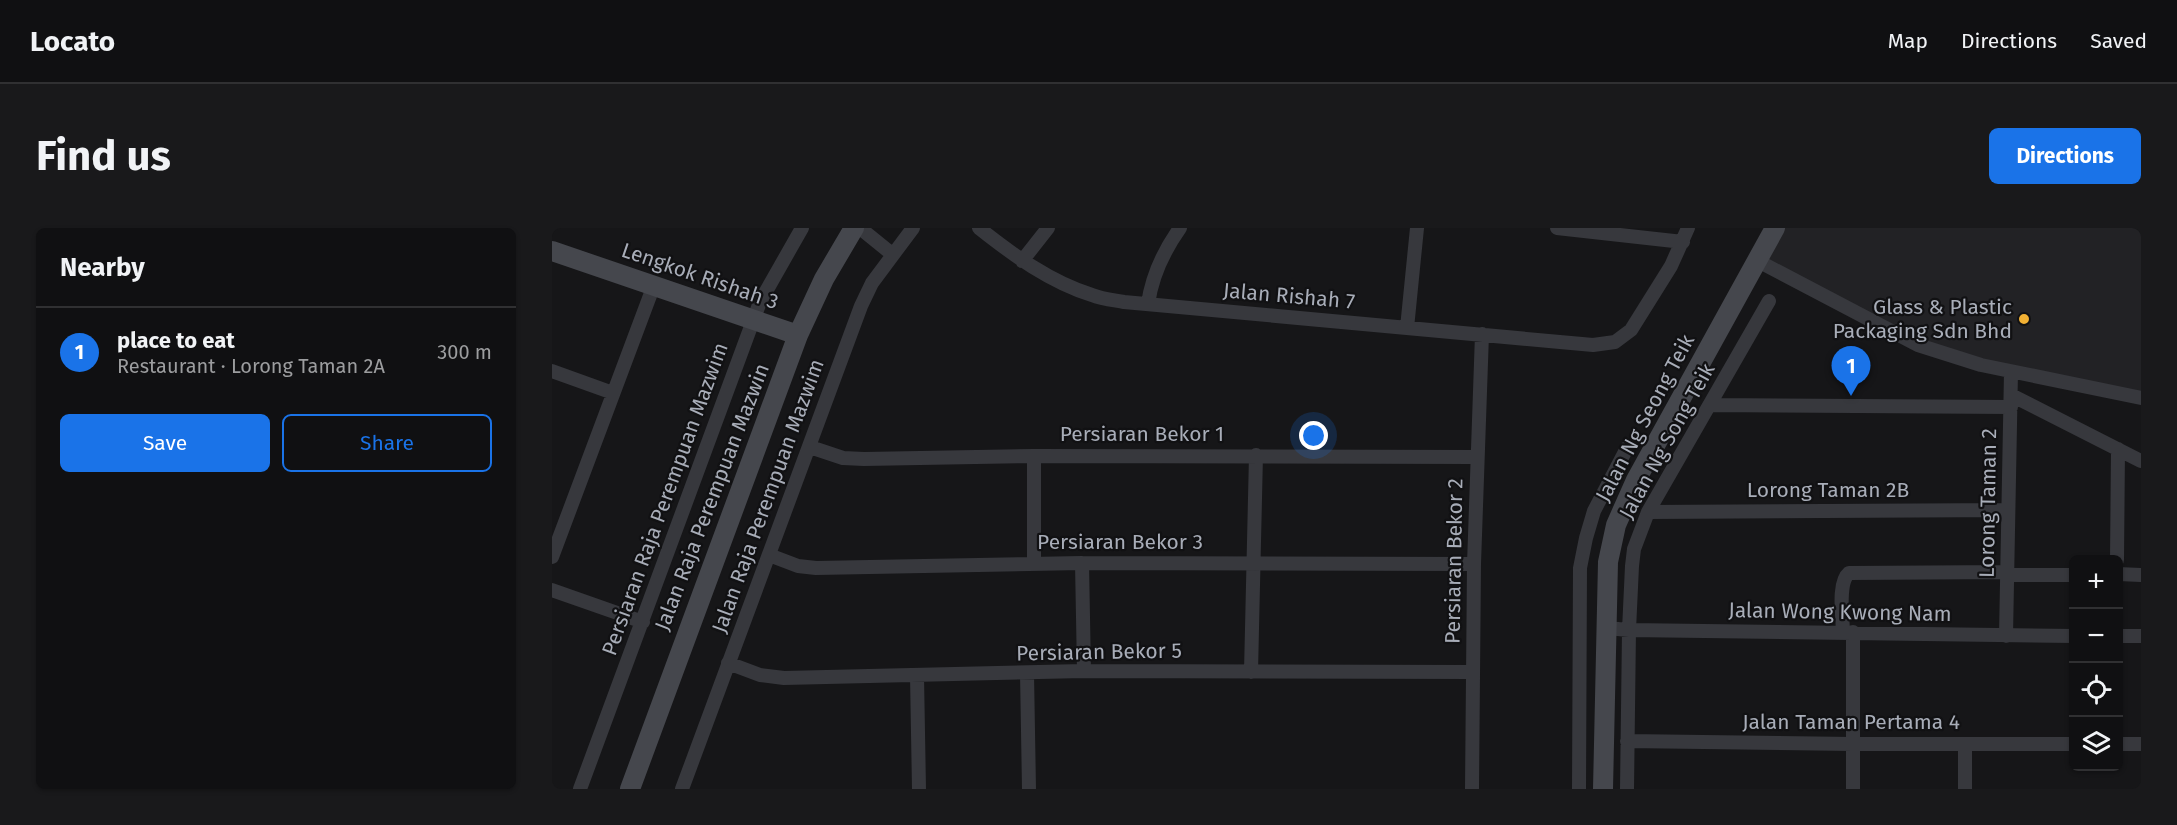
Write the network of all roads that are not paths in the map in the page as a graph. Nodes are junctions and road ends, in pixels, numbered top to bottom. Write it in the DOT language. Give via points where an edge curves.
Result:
graph roads {
  1 [pos="802,228"];
  2 [pos="854,228"];
  3 [pos="860,228"];
  4 [pos="913,228"];
  5 [pos="979,228"];
  6 [pos="1048,228"];
  7 [pos="1180,228"];
  8 [pos="1417,228"];
  9 [pos="1557,228"];
  10 [pos="1688,228"];
  11 [pos="1775,228"];
  12 [pos="1683,242"];
  13 [pos="552,250"];
  14 [pos="892,254"];
  15 [pos="1022,261"];
  16 [pos="1758,261"];
  17 [pos="654,285"];
  18 [pos="1769,301"];
  19 [pos="1148,304"];
  20 [pos="753,319"];
  21 [pos="1407,328"];
  22 [pos="1482,334"];
  23 [pos="798,335"];
  24 [pos="552,371"];
  25 [pos="2011,372"];
  26 [pos="613,393"];
  27 [pos="2141,398"];
  28 [pos="2011,401"];
  29 [pos="1710,405"];
  30 [pos="810,447"];
  31 [pos="1627,448"];
  32 [pos="2118,449"];
  33 [pos="1256,455"];
  34 [pos="1035,456"];
  35 [pos="1476,457"];
  36 [pos="2141,461"];
  37 [pos="2008,510"];
  38 [pos="1648,512"];
  39 [pos="769,555"];
  40 [pos="2117,555"];
  41 [pos="552,557"];
  42 [pos="1253,562"];
  43 [pos="1082,563"];
  44 [pos="1035,564"];
  45 [pos="1474,564"];
  46 [pos="2007,573"];
  47 [pos="2123,574"];
  48 [pos="2069,575"];
  49 [pos="2141,575"];
  50 [pos="552,590"];
  51 [pos="643,622"];
  52 [pos="1606,628"];
  53 [pos="1629,630"];
  54 [pos="1848,632"];
  55 [pos="2007,636"];
  56 [pos="2069,636"];
  57 [pos="2123,636"];
  58 [pos="2141,636"];
  59 [pos="728,663"];
  60 [pos="1084,671"];
  61 [pos="1251,672"];
  62 [pos="1473,672"];
  63 [pos="1027,673"];
  64 [pos="917,676"];
  65 [pos="1627,741"];
  66 [pos="1853,744"];
  67 [pos="1965,744"];
  68 [pos="2069,744"];
  69 [pos="2123,744"];
  70 [pos="2141,744"];
  71 [pos="580,789"];
  72 [pos="630,789"];
  73 [pos="682,789"];
  74 [pos="919,789"];
  75 [pos="1029,789"];
  76 [pos="1472,789"];
  77 [pos="1579,789"];
  78 [pos="1603,789"];
  79 [pos="1627,789"];
  80 [pos="1853,789"];
  81 [pos="1965,789"];
  1 -- 20 [label="street, Persiaran Raja Perempuan Mazwim"];
  2 -- 23 [label="main road, Jalan Raja Perempuan Mazwin"];
  3 -- 14 [label="street"];
  4 -- 14 [label="street, Jalan Raja Perempuan Mazwim"];
  5 -- 15 [label="street, Jalan Rishah 7"];
  6 -- 15 [label="street"];
  7 -- 19 [label="street" via="1156,268"];
  8 -- 21 [label="street"];
  9 -- 12 [label="street"];
  10 -- 12 [label="street"];
  11 -- 16 [label="main road, Jalan Ng Seong Teik"];
  12 -- 22 [label="street, Jalan Rishah 7" via="1631,330 1615,342 1593,345"];
  13 -- 17 [label="main road, Lengkok Rishah 3"];
  14 -- 30 [label="street, Jalan Raja Perempuan Mazwim" via="861,306"];
  15 -- 19 [label="street, Jalan Rishah 7" via="1092,296"];
  16 -- 25 [label="street" via="1918,345"];
  16 -- 52 [label="main road, Jalan Ng Seong Teik" via="1625,503 1608,561"];
  17 -- 20 [label="main road, Lengkok Rishah 3"];
  17 -- 26 [label="street"];
  18 -- 29 [label="street, Jalan Ng Song Teik"];
  19 -- 21 [label="street, Jalan Rishah 7"];
  20 -- 23 [label="main road, Lengkok Rishah 3"];
  20 -- 51 [label="street, Persiaran Raja Perempuan Mazwim"];
  21 -- 22 [label="street, Jalan Rishah 7"];
  22 -- 35 [label="street, Persiaran Bekor 2"];
  23 -- 72 [label="main road, Jalan Raja Perempuan Mazwin"];
  24 -- 26 [label="street"];
  25 -- 27 [label="street"];
  25 -- 28 [label="street, Lorong Taman 2"];
  26 -- 41 [label="street"];
  28 -- 29 [label="street"];
  28 -- 32 [label="street"];
  28 -- 37 [label="street, Lorong Taman 2"];
  29 -- 38 [label="street, Jalan Ng Song Teik"];
  30 -- 34 [label="street, Persiaran Bekor 1" via="843,458 864,459"];
  30 -- 39 [label="street, Jalan Raja Perempuan Mazwim"];
  31 -- 77 [label="street, Jalan Ng Seong Teik" via="1594,511 1580,568"];
  32 -- 36 [label="street"];
  32 -- 40 [label="street"];
  33 -- 34 [label="street, Persiaran Bekor 1"];
  33 -- 35 [label="street, Persiaran Bekor 1"];
  33 -- 42 [label="street"];
  34 -- 44 [label="street"];
  35 -- 45 [label="street, Persiaran Bekor 2"];
  37 -- 38 [label="street, Lorong Taman 2B"];
  37 -- 46 [label="street, Lorong Taman 2"];
  38 -- 53 [label="street, Jalan Ng Song Teik" via="1634,549"];
  39 -- 44 [label="street, Persiaran Bekor 3" via="816,568"];
  39 -- 59 [label="street, Jalan Raja Perempuan Mazwim"];
  42 -- 43 [label="street, Persiaran Bekor 3"];
  42 -- 45 [label="street, Persiaran Bekor 3"];
  42 -- 61 [label="street"];
  43 -- 44 [label="street, Persiaran Bekor 3"];
  43 -- 60 [label="street"];
  45 -- 62 [label="street, Persiaran Bekor 2"];
  46 -- 48 [label="street"];
  46 -- 54 [label="street" via="1849,573 1842,586"];
  46 -- 55 [label="street, Lorong Taman 2"];
  47 -- 49 [label="street"];
  50 -- 51 [label="street"];
  51 -- 71 [label="street, Persiaran Raja Perempuan Mazwim"];
  52 -- 53 [label="street, Jalan Wong Kwong Nam"];
  52 -- 78 [label="main road, Jalan Ng Seong Teik"];
  53 -- 54 [label="street, Jalan Wong Kwong Nam"];
  53 -- 65 [label="street, Jalan Ng Song Teik"];
  54 -- 55 [label="street, Jalan Wong Kwong Nam"];
  54 -- 66 [label="street"];
  55 -- 56 [label="street, Jalan Wong Kwong Nam"];
  57 -- 58 [label="street"];
  59 -- 64 [label="street, Persiaran Bekor 5" via="760,675 784,678"];
  59 -- 73 [label="street, Jalan Raja Perempuan Mazwim"];
  60 -- 61 [label="street, Persiaran Bekor 5"];
  60 -- 63 [label="street, Persiaran Bekor 5"];
  61 -- 62 [label="street, Persiaran Bekor 5"];
  62 -- 76 [label="street, Persiaran Bekor 2"];
  63 -- 64 [label="street, Persiaran Bekor 5"];
  63 -- 75 [label="street"];
  64 -- 74 [label="street"];
  65 -- 66 [label="street, Jalan Taman Pertama 4"];
  65 -- 79 [label="street, Jalan Ng Song Teik"];
  66 -- 67 [label="street, Jalan Taman Pertama 4"];
  66 -- 80 [label="street"];
  67 -- 68 [label="street, Jalan Taman Pertama 4"];
  67 -- 81 [label="street"];
  69 -- 70 [label="street"];
}
